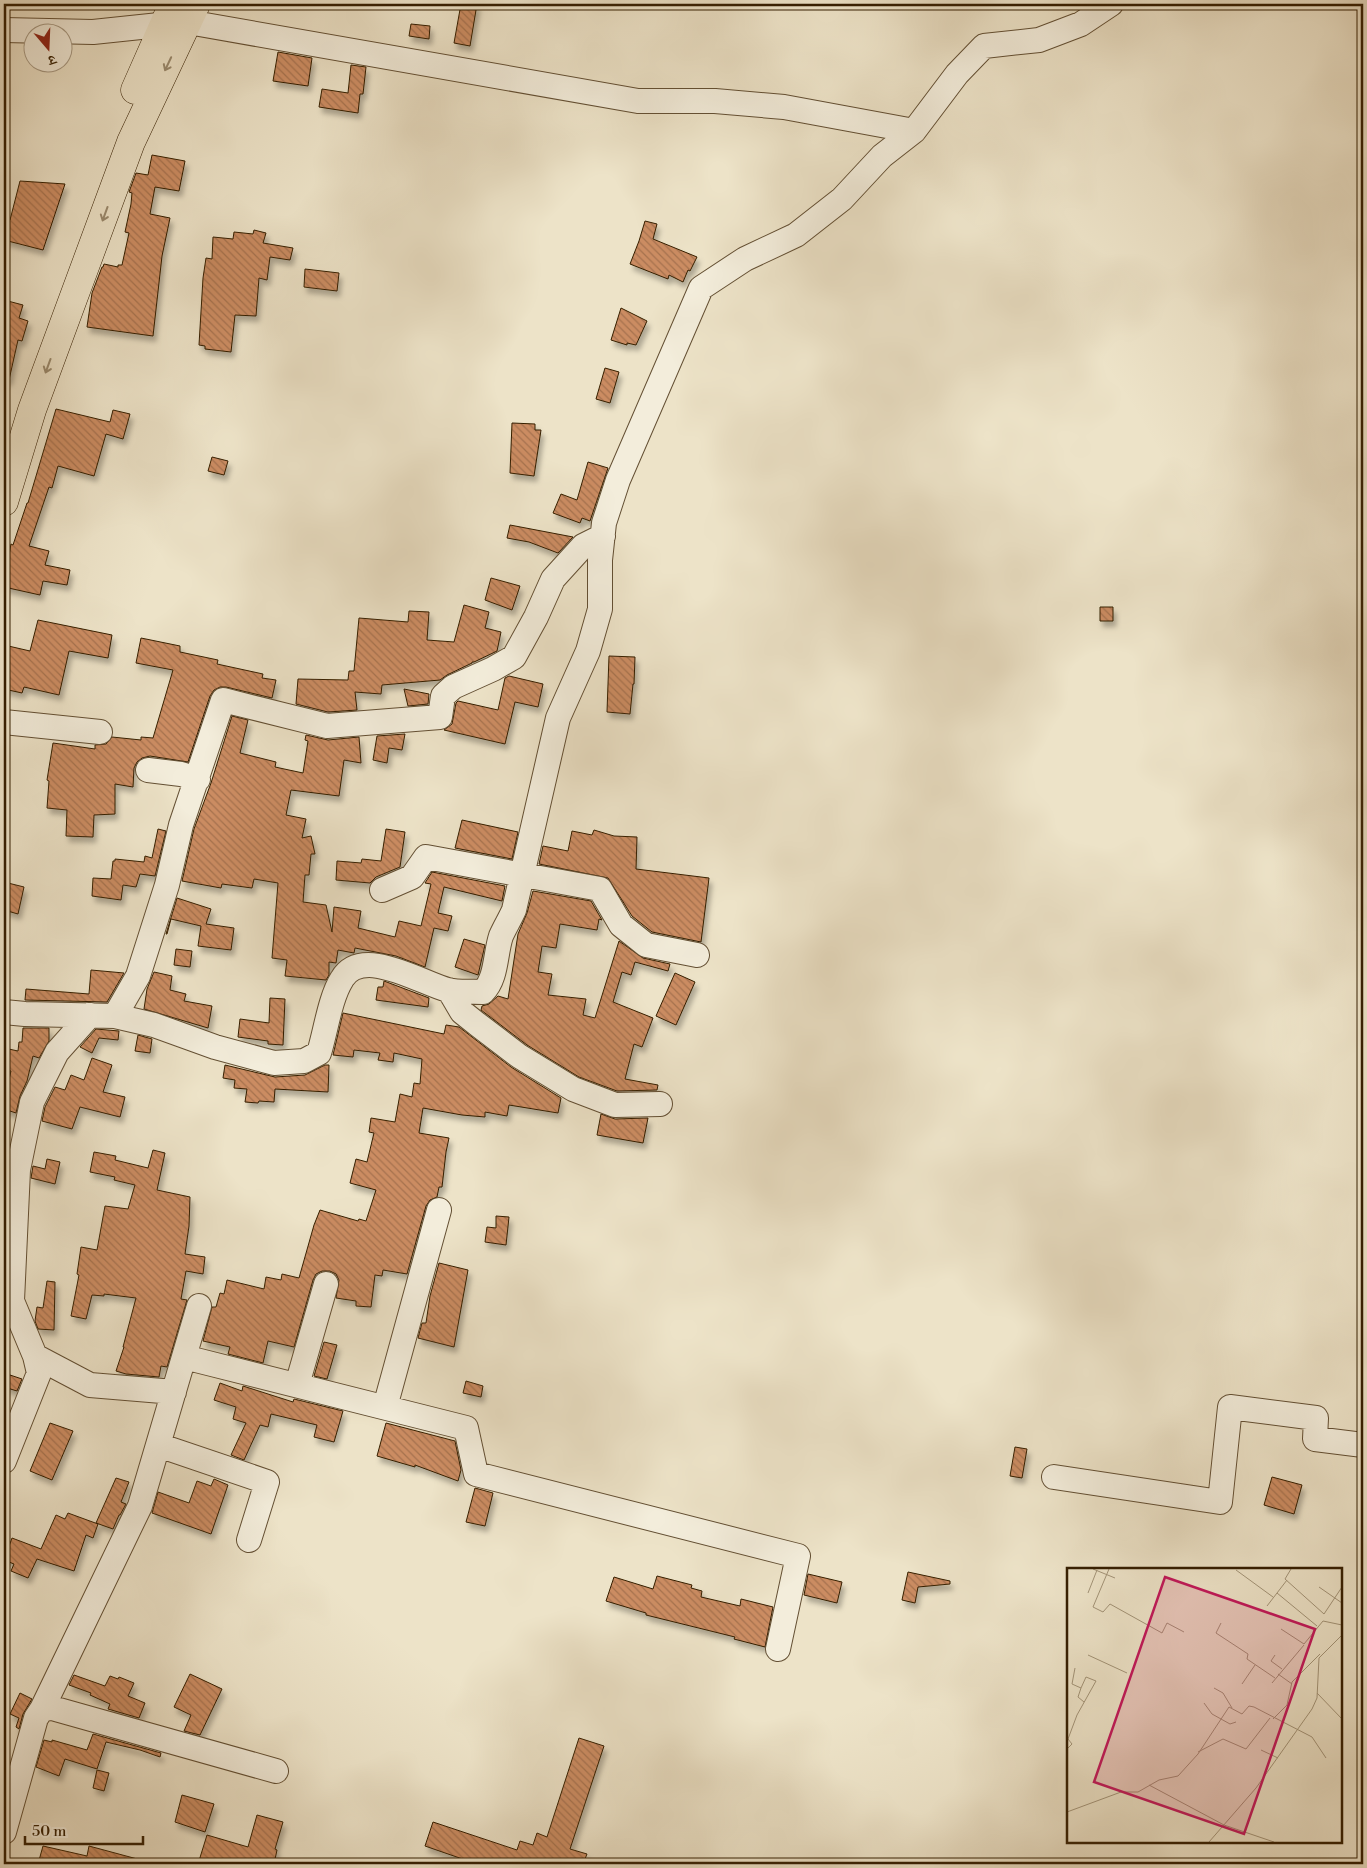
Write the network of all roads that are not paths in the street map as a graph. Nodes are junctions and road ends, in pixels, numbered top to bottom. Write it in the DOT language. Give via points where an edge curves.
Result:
graph roads {
  1 [pos="1110,4"];
  2 [pos="180,14"];
  3 [pos="4,30"];
  4 [pos="914,131"];
  5 [pos="4,438"];
  6 [pos="4,502"];
  7 [pos="603,536"];
  8 [pos="4,722"];
  9 [pos="100,732"];
  10 [pos="148,770"];
  11 [pos="198,779"];
  12 [pos="523,874"];
  13 [pos="382,890"];
  14 [pos="697,955"];
  15 [pos="449,990"];
  16 [pos="4,1012"];
  17 [pos="90,1015"];
  18 [pos="115,1016"];
  19 [pos="660,1104"];
  20 [pos="439,1210"];
  21 [pos="326,1284"];
  22 [pos="199,1306"];
  23 [pos="35,1356"];
  24 [pos="184,1357"];
  25 [pos="297,1385"];
  26 [pos="174,1392"];
  27 [pos="385,1407"];
  28 [pos="158,1445"];
  29 [pos="1363,1446"];
  30 [pos="4,1461"];
  31 [pos="1054,1477"];
  32 [pos="249,1540"];
  33 [pos="778,1649"];
  34 [pos="42,1709"];
  35 [pos="276,1771"];
  36 [pos="4,1832"];
  1 -- 4 [label="street" via="1082,24 1039,40 984,46 957,74"];
  2 -- 3 [label="street" via="93,32"];
  2 -- 4 [label="street" via="638,101 715,101 784,107"];
  2 -- 5 [label="main road" via="114,139"];
  2 -- 6 [label="main road, one-way" via="32,410"];
  4 -- 7 [label="street" via="882,156 842,199 796,235 745,259 702,288 618,480"];
  7 -- 11 [label="street" via="583,546 553,579 514,657 453,687 443,696 440,717 326,726 223,700"];
  7 -- 12 [label="street" via="600,608 588,652 558,718"];
  8 -- 9 [label="street"];
  10 -- 11 [label="street"];
  11 -- 18 [label="street" via="181,825 167,884 138,976"];
  12 -- 13 [label="street" via="426,857 412,877"];
  12 -- 14 [label="street" via="600,888 621,925 646,945"];
  12 -- 15 [label="street" via="514,910 501,936 489,986 483,992"];
  15 -- 18 [label="street" via="370,964 354,966 336,990 319,1053 304,1061 274,1063"];
  15 -- 19 [label="street" via="462,1012 477,1024 519,1056 573,1089 616,1105"];
  16 -- 17 [label="street"];
  17 -- 18 [label="street"];
  17 -- 23 [label="street" via="57,1052 32,1102 18,1170 12,1301"];
  20 -- 27 [label="street"];
  21 -- 25 [label="street"];
  22 -- 24 [label="street"];
  23 -- 26 [label="street" via="90,1385"];
  23 -- 30 [label="street" via="39,1373"];
  24 -- 25 [label="street"];
  24 -- 26 [label="street"];
  25 -- 27 [label="street"];
  26 -- 28 [label="street"];
  27 -- 33 [label="street" via="466,1428 476,1474 798,1556"];
  28 -- 32 [label="street" via="267,1482"];
  28 -- 34 [label="street" via="140,1506"];
  29 -- 31 [label="street" via="1315,1439 1316,1418 1230,1407 1220,1502"];
  34 -- 35 [label="street" via="52,1708"];
  34 -- 36 [label="street" via="36,1718"];
}
